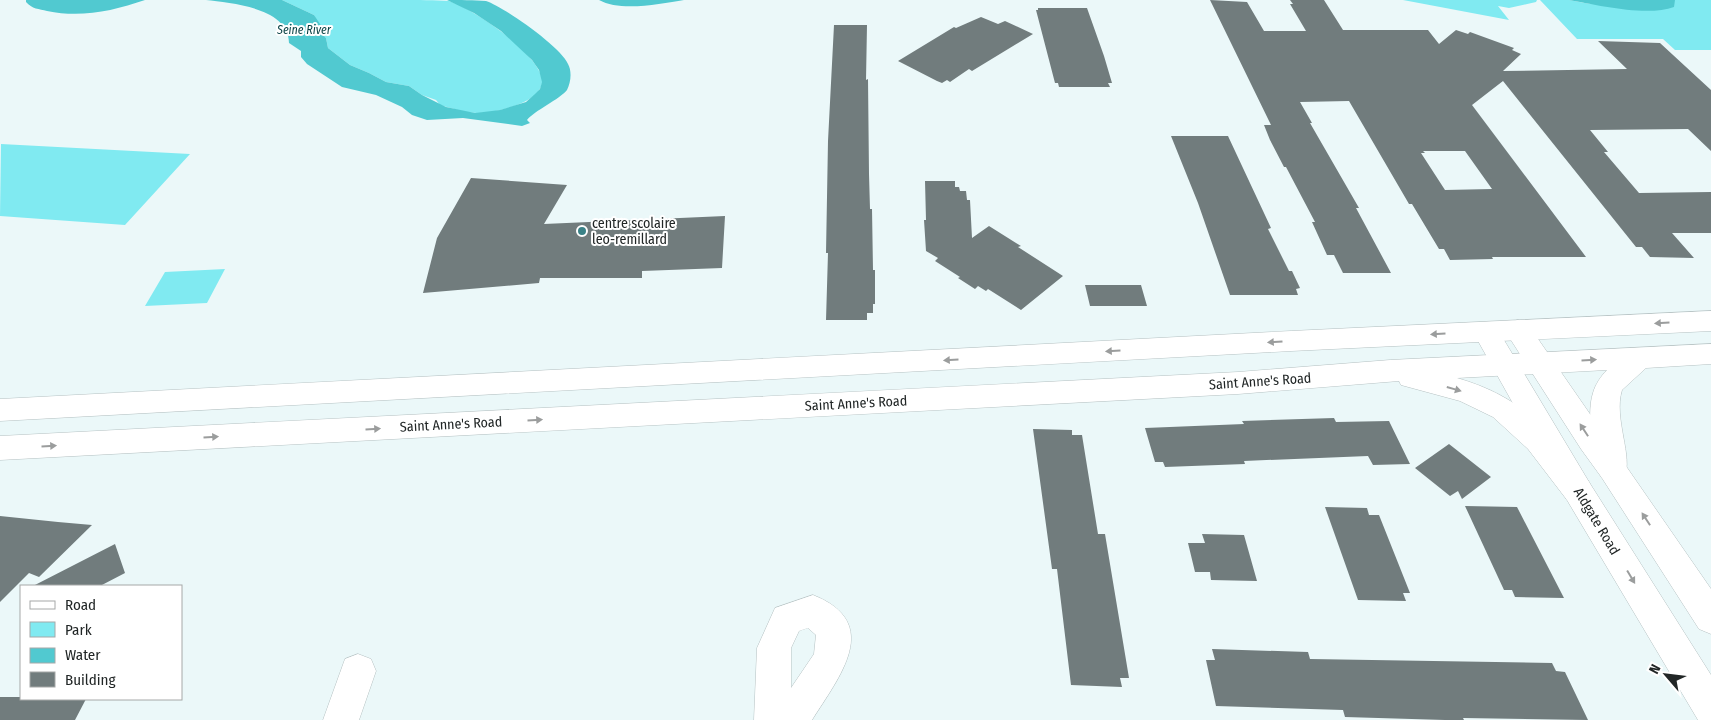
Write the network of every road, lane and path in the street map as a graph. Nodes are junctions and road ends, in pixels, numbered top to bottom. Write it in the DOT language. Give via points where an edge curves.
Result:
graph roads {
  1 [pos="1711,321"];
  2 [pos="1518,330"];
  3 [pos="1486,332"];
  4 [pos="1711,354"];
  5 [pos="1640,357"];
  6 [pos="1541,362"];
  7 [pos="1505,365"];
  8 [pos="1390,371"];
  9 [pos="0,410"];
  10 [pos="0,448"];
  11 [pos="1613,469"];
  12 [pos="1578,491"];
  13 [pos="1711,618"];
  14 [pos="358,671"];
  15 [pos="1711,708"];
  16 [pos="341,720"];
  17 [pos="772,720"];
  18 [pos="791,720"];
  1 -- 2 [label="main road, one-way"];
  2 -- 3 [label="main road"];
  2 -- 6 [label="main road"];
  3 -- 7 [label="main road, Aldgate Road"];
  3 -- 9 [label="main road, one-way"];
  4 -- 5 [label="main road, Saint Anne's Road"];
  6 -- 5 [label="main road, Saint Anne's Road, one-way"];
  5 -- 11 [label="main road" via="1610,385 1605,396 1604,412"];
  6 -- 7 [label="main road, Saint Anne's Road"];
  11 -- 6 [label="main road, one-way" via="1591,441"];
  7 -- 8 [label="main road, Saint Anne's Road"];
  7 -- 12 [label="main road, Aldgate Road"];
  10 -- 8 [label="main road, Saint Anne's Road, one-way" via="1238,383"];
  8 -- 12 [label="main road, one-way" via="1488,400 1536,436"];
  13 -- 11 [label="main road, one-way"];
  12 -- 15 [label="main road, Aldgate Road, one-way"];
  14 -- 16 [label="main road"];
  17 -- 18 [label="main road" via="774,648 787,619 813,611 834,628 831,659"];
}
